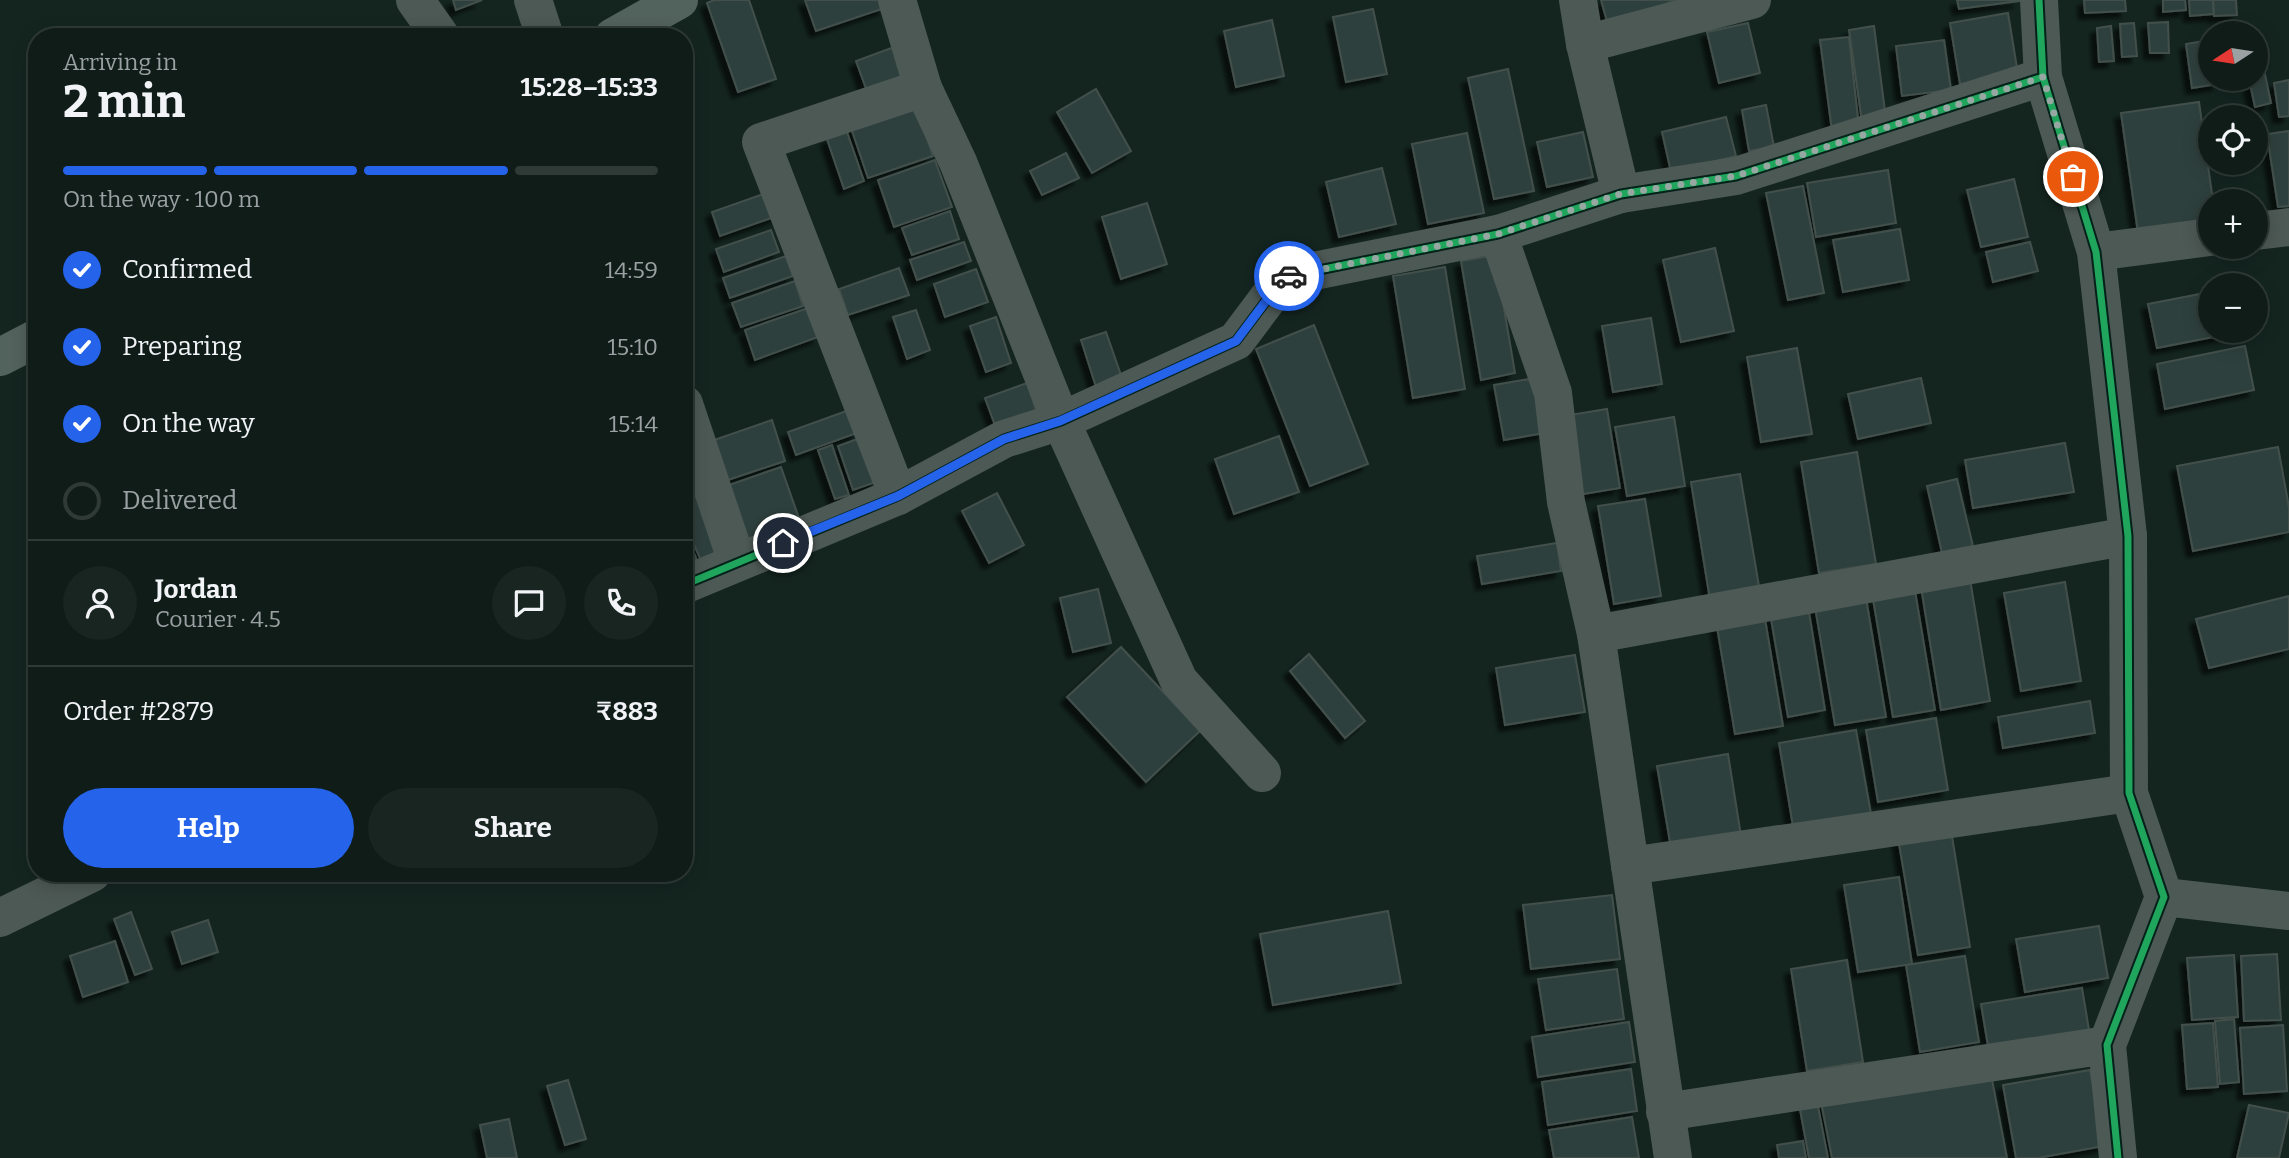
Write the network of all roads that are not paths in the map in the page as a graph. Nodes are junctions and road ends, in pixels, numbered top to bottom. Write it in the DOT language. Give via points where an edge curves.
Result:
graph roads {
  1 [pos="415,0"];
  2 [pos="533,0"];
  3 [pos="679,0"];
  4 [pos="897,0"];
  5 [pos="1578,0"];
  6 [pos="1752,0"];
  7 [pos="2039,0"];
  8 [pos="435,28"];
  9 [pos="542,28"];
  10 [pos="628,28"];
  11 [pos="1585,44"];
  12 [pos="2043,77"];
  13 [pos="923,88"];
  14 [pos="1620,194"];
  15 [pos="2289,227"];
  16 [pos="2268,230"];
  17 [pos="1498,234"];
  18 [pos="2198,239"];
  19 [pos="2096,252"];
  20 [pos="28,343"];
  21 [pos="0,357"];
  22 [pos="1060,421"];
  23 [pos="693,431"];
  24 [pos="898,496"];
  25 [pos="2128,536"];
  26 [pos="737,562"];
  27 [pos="693,581"];
  28 [pos="1595,634"];
  29 [pos="1262,773"];
  30 [pos="2129,793"];
  31 [pos="1630,866"];
  32 [pos="74,882"];
  33 [pos="2164,897"];
  34 [pos="2289,911"];
  35 [pos="0,918"];
  36 [pos="2107,1045"];
  37 [pos="1665,1112"];
  38 [pos="1673,1158"];
  39 [pos="2118,1158"];
  1 -- 8 [label="street"];
  2 -- 9 [label="street"];
  3 -- 10 [label="main road"];
  4 -- 13 [label="street"];
  5 -- 11 [label="street"];
  6 -- 11 [label="street"];
  7 -- 12 [label="street"];
  11 -- 14 [label="street"];
  12 -- 14 [label="street" via="1736,176"];
  12 -- 19 [label="street"];
  13 -- 22 [label="street" via="958,162"];
  13 -- 24 [label="street" via="761,142"];
  14 -- 17 [label="street"];
  15 -- 16 [label="street"];
  17 -- 22 [label="street" via="1284,277 1236,341"];
  17 -- 28 [label="street" via="1553,393 1566,502"];
  18 -- 19 [label="street"];
  19 -- 25 [label="street"];
  20 -- 21 [label="main road"];
  22 -- 24 [label="street" via="1004,439"];
  22 -- 29 [label="street" via="1179,681"];
  23 -- 26 [label="street"];
  24 -- 26 [label="street"];
  25 -- 28 [label="street"];
  25 -- 30 [label="street"];
  26 -- 27 [label="street"];
  28 -- 31 [label="street"];
  30 -- 31 [label="street"];
  30 -- 33 [label="street"];
  31 -- 37 [label="street"];
  32 -- 35 [label="street"];
  33 -- 34 [label="street"];
  33 -- 36 [label="street"];
  36 -- 37 [label="street"];
  36 -- 39 [label="street"];
  37 -- 38 [label="street"];
}
